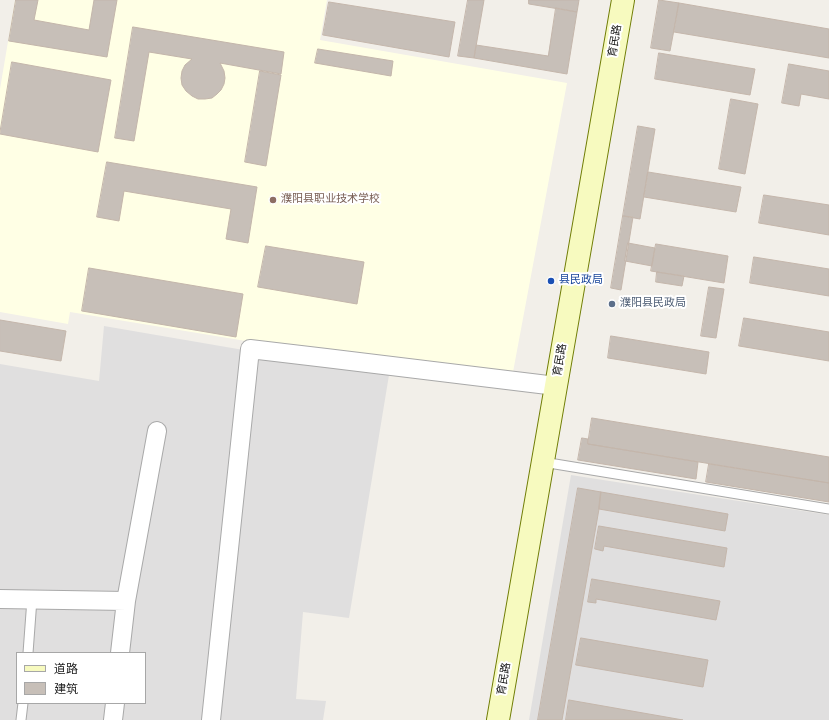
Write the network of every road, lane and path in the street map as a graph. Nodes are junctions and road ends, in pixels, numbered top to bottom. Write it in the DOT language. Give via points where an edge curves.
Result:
graph roads {
  1 [pos="623,0"];
  2 [pos="556,386"];
  3 [pos="157,431"];
  4 [pos="543,462"];
  5 [pos="829,509"];
  6 [pos="0,599"];
  7 [pos="32,599"];
  8 [pos="126,601"];
  9 [pos="28,652"];
  10 [pos="120,652"];
  11 [pos="23,704"];
  12 [pos="115,704"];
  13 [pos="21,720"];
  14 [pos="113,720"];
  15 [pos="211,720"];
  16 [pos="498,720"];
  1 -- 2 [label="street, 育民路"];
  2 -- 4 [label="street, 育民路"];
  2 -- 15 [label="street" via="250,349"];
  3 -- 8 [label="street"];
  4 -- 5 [label="lane"];
  4 -- 16 [label="street, 育民路"];
  6 -- 7 [label="street"];
  7 -- 8 [label="street"];
  7 -- 9 [label="lane"];
  8 -- 10 [label="street"];
  11 -- 13 [label="lane"];
  12 -- 14 [label="street"];
}
